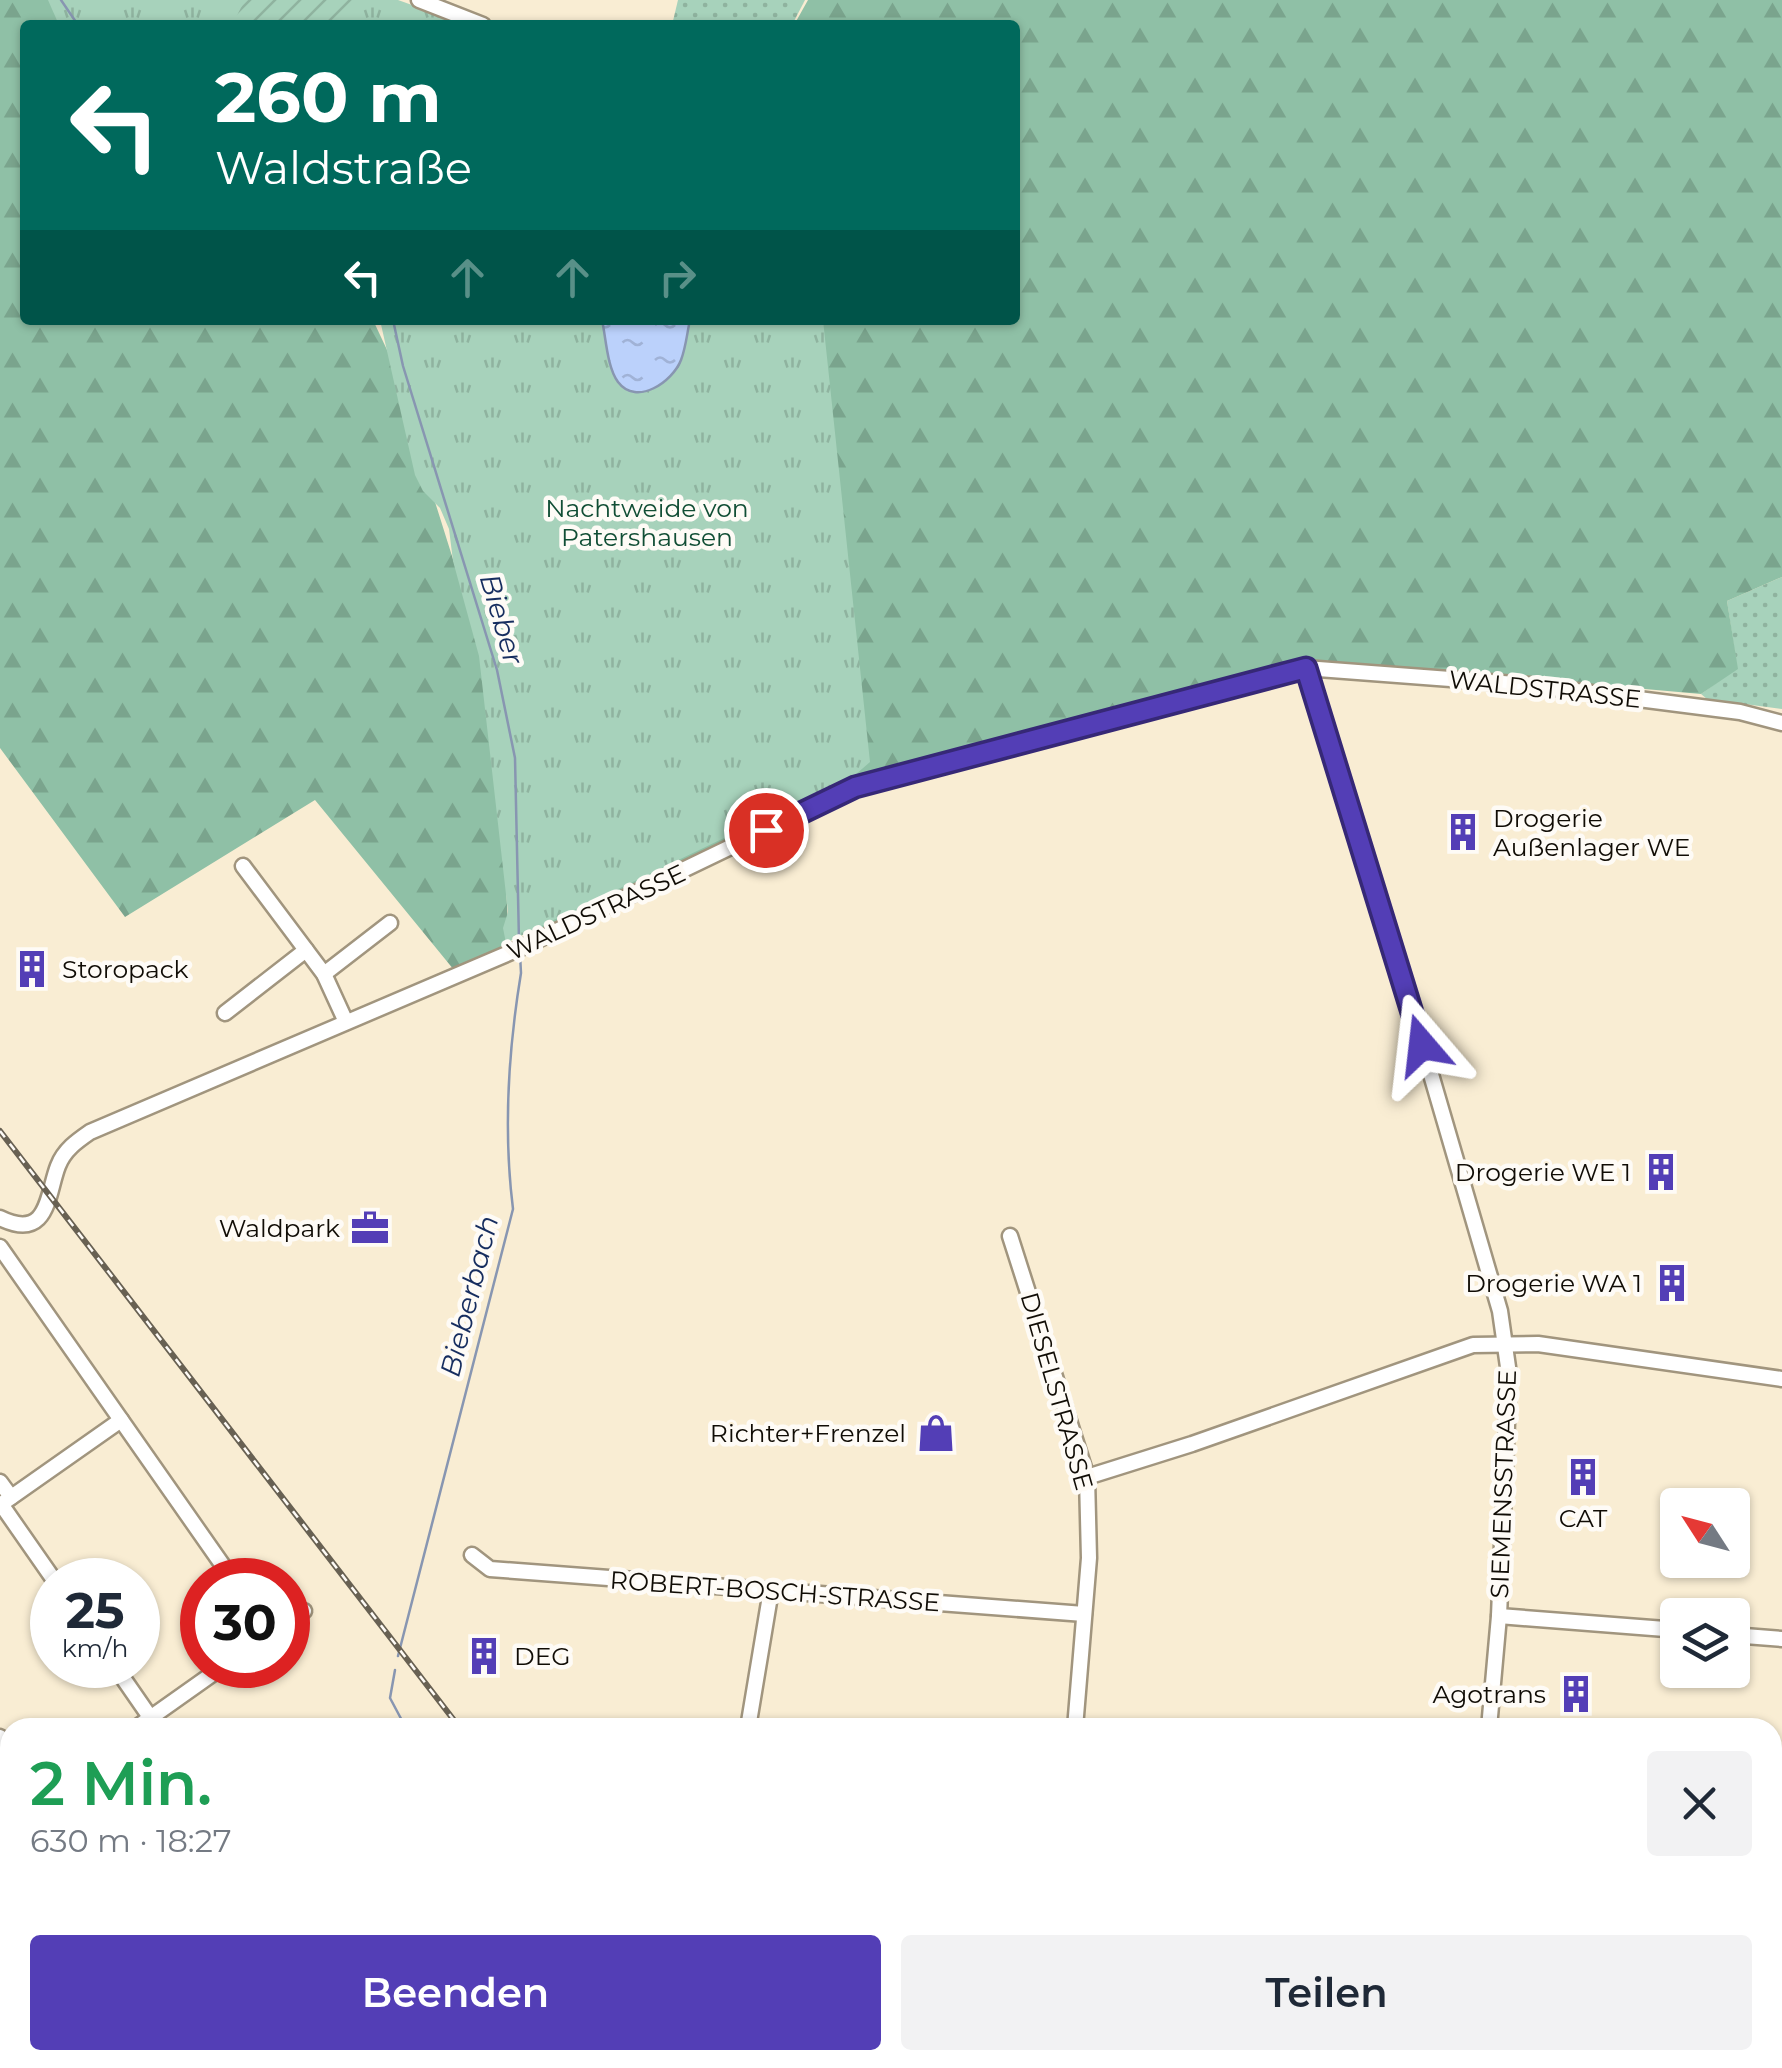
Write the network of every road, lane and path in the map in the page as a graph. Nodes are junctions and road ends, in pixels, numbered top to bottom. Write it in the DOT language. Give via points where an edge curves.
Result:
graph roads {
  1 [pos="419,0"];
  2 [pos="469,20"];
  3 [pos="1306,668"];
  4 [pos="1782,723"];
  5 [pos="243,866"];
  6 [pos="390,923"];
  7 [pos="306,950"];
  8 [pos="324,974"];
  9 [pos="225,1013"];
  10 [pos="346,1022"];
  11 [pos="1422,1045"];
  12 [pos="1430,1071"];
  13 [pos="0,1218"];
  14 [pos="1010,1236"];
  15 [pos="0,1247"];
  16 [pos="1505,1346"];
  17 [pos="1782,1379"];
  18 [pos="121,1420"];
  19 [pos="1087,1477"];
  20 [pos="0,1482"];
  21 [pos="4,1502"];
  22 [pos="472,1555"];
  23 [pos="40,1558"];
  24 [pos="218,1558"];
  25 [pos="771,1590"];
  26 [pos="1084,1614"];
  27 [pos="1499,1616"];
  28 [pos="1660,1629"];
  29 [pos="1750,1636"];
  30 [pos="1782,1639"];
  31 [pos="130,1688"];
  32 [pos="192,1688"];
  33 [pos="150,1718"];
  34 [pos="750,1718"];
  35 [pos="1076,1718"];
  36 [pos="1491,1718"];
  1 -- 2 [label="street"];
  3 -- 4 [label="street, WALDSTRASSE" via="1529,685"];
  3 -- 10 [label="street, WALDSTRASSE" via="855,787 518,950"];
  3 -- 11 [label="street"];
  5 -- 7 [label="street"];
  6 -- 8 [label="street"];
  7 -- 8 [label="street"];
  7 -- 9 [label="street"];
  8 -- 10 [label="street"];
  10 -- 13 [label="street, WALDSTRASSE" via="90,1132 64,1155 41,1216 22,1223"];
  12 -- 16 [label="street, SIEMENSSTRASSE"];
  14 -- 19 [label="street, DIESELSTRASSE"];
  15 -- 18 [label="street"];
  16 -- 17 [label="street" via="1538,1344"];
  16 -- 19 [label="street" via="1444,1352"];
  16 -- 27 [label="street, SIEMENSSTRASSE"];
  18 -- 21 [label="street"];
  18 -- 24 [label="street"];
  19 -- 26 [label="street, DIESELSTRASSE"];
  20 -- 21 [label="street"];
  21 -- 23 [label="street"];
  22 -- 25 [label="street, ROBERT-BOSCH-STRASSE" via="490,1569"];
  25 -- 26 [label="street, ROBERT-BOSCH-STRASSE"];
  25 -- 34 [label="street"];
  26 -- 35 [label="street, DIESELSTRASSE"];
  27 -- 28 [label="street"];
  27 -- 36 [label="street, SIEMENSSTRASSE"];
  29 -- 30 [label="street"];
  31 -- 33 [label="street"];
  32 -- 33 [label="street"];
}
